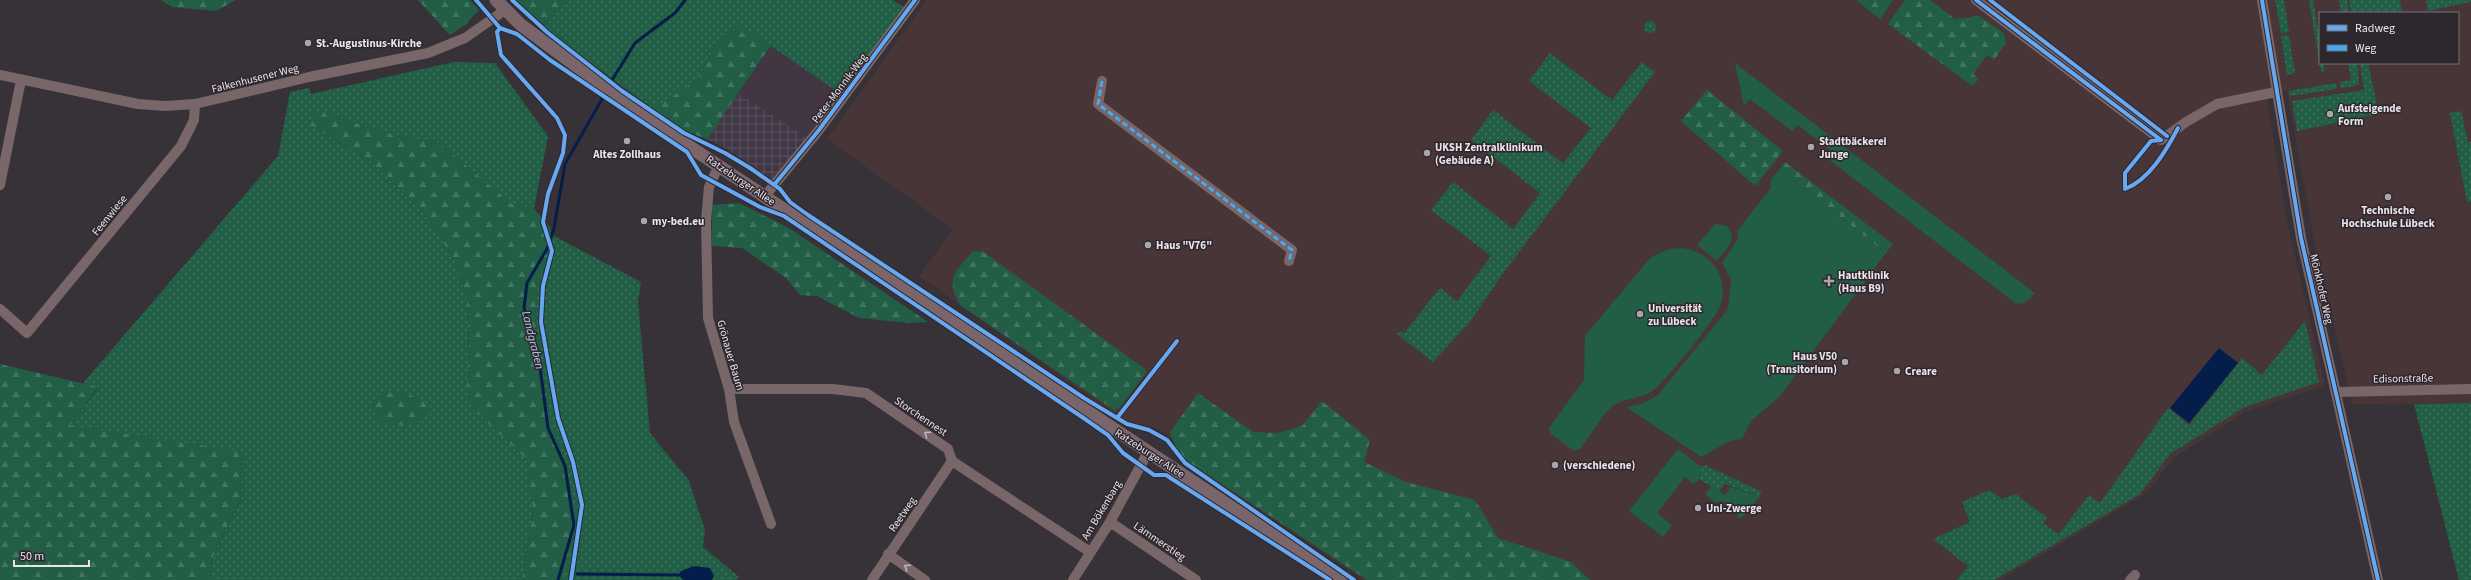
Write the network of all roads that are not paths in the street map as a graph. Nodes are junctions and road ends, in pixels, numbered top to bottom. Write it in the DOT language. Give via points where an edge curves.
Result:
graph roads {
  1 [pos="496,0"];
  2 [pos="915,0"];
  3 [pos="1976,0"];
  4 [pos="2262,0"];
  5 [pos="505,10"];
  6 [pos="0,75"];
  7 [pos="21,80"];
  8 [pos="1102,81"];
  9 [pos="2276,92"];
  10 [pos="195,104"];
  11 [pos="719,165"];
  12 [pos="0,185"];
  13 [pos="765,196"];
  14 [pos="1289,261"];
  15 [pos="0,309"];
  16 [pos="729,389"];
  17 [pos="2471,389"];
  18 [pos="2337,392"];
  19 [pos="1148,452"];
  20 [pos="952,461"];
  21 [pos="1110,522"];
  22 [pos="771,524"];
  23 [pos="1090,552"];
  24 [pos="888,554"];
  25 [pos="872,580"];
  26 [pos="925,580"];
  27 [pos="1073,580"];
  28 [pos="1196,580"];
  29 [pos="1341,580"];
  30 [pos="2378,580"];
  1 -- 5 [label="main road, Ratzeburger Allee"];
  2 -- 13 [label="street, Peter-Monnik-Weg" via="819,130"];
  3 -- 9 [label="street" via="2161,140 2217,104"];
  4 -- 9 [label="street, Mönkhofer Weg"];
  5 -- 10 [label="street, Falkenhusener Weg" via="466,38 428,53"];
  5 -- 11 [label="main road, Ratzeburger Allee" via="601,86"];
  6 -- 7 [label="street, Falkenhusener Weg"];
  7 -- 10 [label="street, Falkenhusener Weg" via="138,104"];
  7 -- 12 [label="street"];
  8 -- 14 [label="street" via="1098,104 1292,250"];
  9 -- 18 [label="street, Mönkhofer Weg" via="2302,238"];
  10 -- 15 [label="street, Feenwiese" via="194,120 181,146 27,333"];
  11 -- 13 [label="main road, Ratzeburger Allee"];
  11 -- 16 [label="street, Grönauer Baum" via="709,187 706,281 708,318"];
  13 -- 19 [label="main road, Ratzeburger Allee"];
  20 -- 16 [label="street, Storchennest, one-way" via="948,449 866,393 833,389"];
  16 -- 22 [label="street, Grönauer Baum" via="734,422"];
  17 -- 18 [label="street, Edisonstraße"];
  18 -- 30 [label="street, Mönkhofer Weg"];
  19 -- 21 [label="street, Am Bökenbarg"];
  19 -- 29 [label="main road, Ratzeburger Allee"];
  20 -- 23 [label="street, Storchennest"];
  20 -- 24 [label="street, Reetweg"];
  21 -- 23 [label="street, Am Bökenbarg"];
  21 -- 28 [label="street, Lämmerstieg"];
  23 -- 27 [label="street, Am Bökenbarg"];
  24 -- 25 [label="street, Reetweg"];
  26 -- 24 [label="street, one-way"];
}
